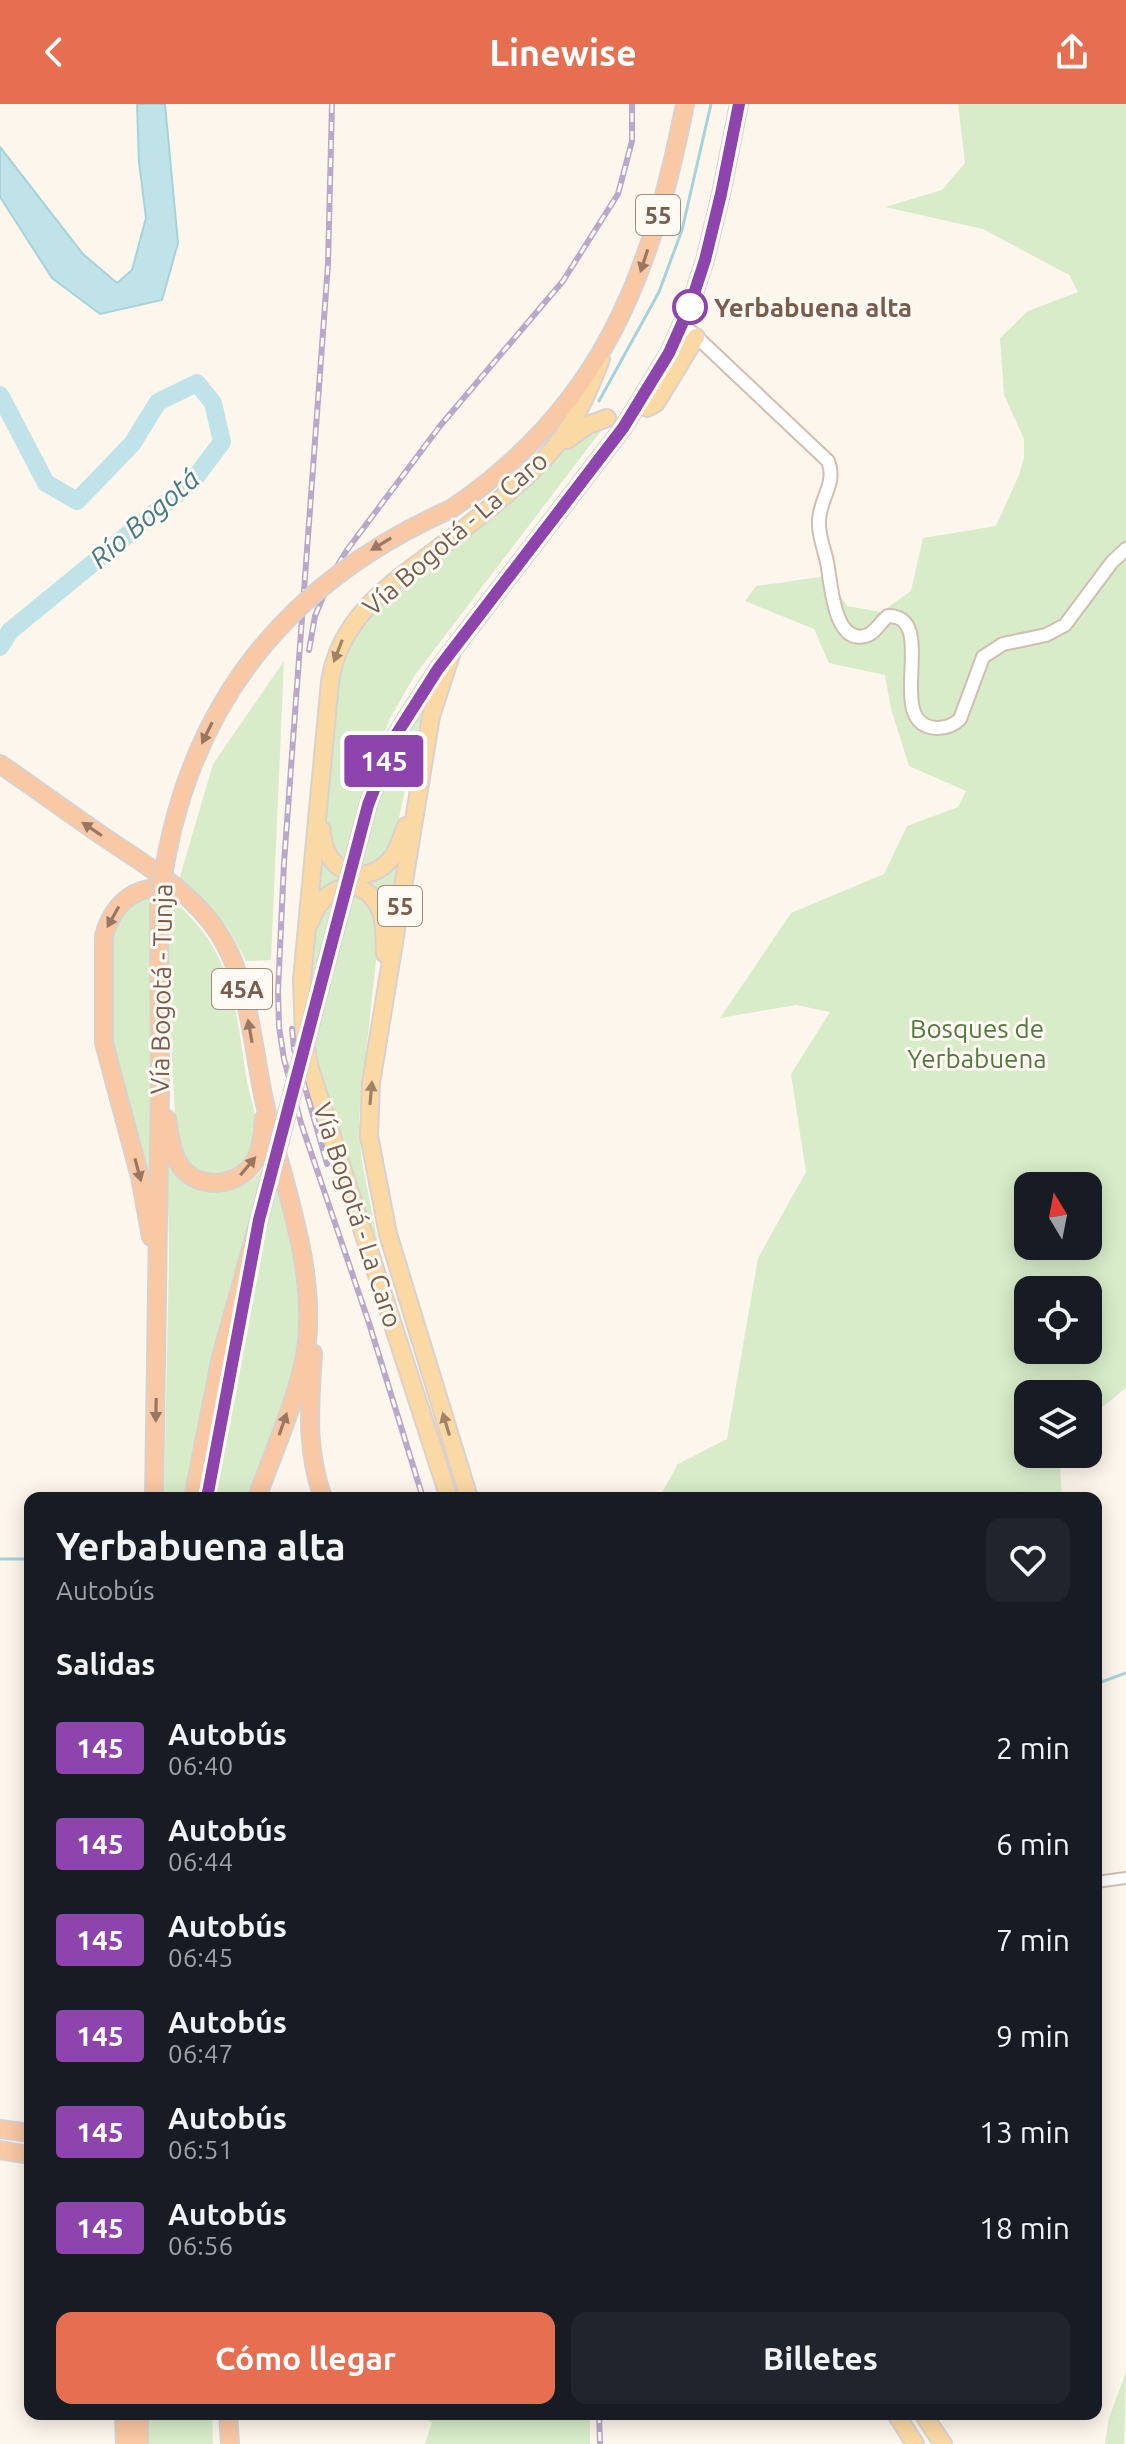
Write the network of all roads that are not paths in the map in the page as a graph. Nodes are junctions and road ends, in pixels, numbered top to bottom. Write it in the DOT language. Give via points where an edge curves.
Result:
graph roads {
  1 [pos="685,104"];
  2 [pos="739,104"];
  3 [pos="617,320"];
  4 [pos="683,324"];
  5 [pos="696,337"];
  6 [pos="647,408"];
  7 [pos="607,418"];
  8 [pos="537,466"];
  9 [pos="1126,549"];
  10 [pos="455,646"];
  11 [pos="325,741"];
  12 [pos="0,764"];
  13 [pos="418,791"];
  14 [pos="178,891"];
  15 [pos="304,951"];
  16 [pos="387,980"];
  17 [pos="160,1086"];
  18 [pos="265,1107"];
  19 [pos="259,1220"];
  20 [pos="309,1296"];
  21 [pos="156,1332"];
  22 [pos="154,1492"];
  23 [pos="194,1492"];
  24 [pos="208,1492"];
  25 [pos="259,1492"];
  26 [pos="321,1492"];
  27 [pos="447,1492"];
  28 [pos="467,1492"];
  29 [pos="1126,1878"];
  30 [pos="1102,1881"];
  31 [pos="0,2129"];
  32 [pos="24,2132"];
  33 [pos="0,2150"];
  34 [pos="24,2154"];
  35 [pos="124,2420"];
  36 [pos="139,2420"];
  37 [pos="228,2420"];
  38 [pos="900,2420"];
  39 [pos="927,2420"];
  40 [pos="125,2444"];
  41 [pos="139,2444"];
  42 [pos="230,2444"];
  43 [pos="915,2444"];
  44 [pos="943,2444"];
  1 -- 3 [label="highway, Vía Bogotá - Tunja / 55, one-way" via="648,249"];
  2 -- 4 [label="highway, 55" via="715,220"];
  3 -- 8 [label="main road, Vía Bogotá - La Caro / 55" via="578,412"];
  3 -- 17 [label="highway, Vía Bogotá - Tunja / 55, one-way, bridge" via="587,377 548,428 503,472 451,509 384,542 295,610 247,667 208,730 179,798 159,907"];
  4 -- 5 [label="street"];
  4 -- 10 [label="highway, 55" via="623,428"];
  5 -- 6 [label="main road" via="656,403"];
  5 -- 9 [label="street" via="828,461 831,476 819,534 840,621 849,633 861,637 888,616 905,622 912,640 914,711 929,727 960,719 978,666 991,649 1065,625"];
  7 -- 8 [label="main road" via="580,430"];
  8 -- 11 [label="main road, Vía Bogotá - La Caro / 55, one-way" via="360,613 335,657"];
  10 -- 13 [label="main road, Vía Bogotá - La Caro / 55" via="431,716"];
  10 -- 19 [label="highway, 55, bridge" via="394,738 368,805"];
  11 -- 13 [label="main road" via="322,843 343,871 364,874 392,857"];
  11 -- 15 [label="main road, Vía Bogotá - La Caro / 55"];
  14 -- 12 [label="highway, 45A, one-way"];
  13 -- 16 [label="main road, Vía Bogotá - La Caro / 55"];
  18 -- 14 [label="highway, 45A, one-way" via="236,969 219,932"];
  14 -- 21 [label="highway, one-way" via="150,888 126,898 108,921 103,956 104,1043 147,1209"];
  15 -- 16 [label="main road" via="312,916 326,895 337,888 361,891 379,906"];
  15 -- 27 [label="main road, Vía Bogotá - La Caro / 55" via="302,1008 309,1065"];
  28 -- 16 [label="main road, Vía Bogotá - La Caro / 55, one-way" via="399,1271 374,1170 369,1112"];
  17 -- 18 [label="highway, one-way" via="177,1159 203,1182 230,1181 253,1163"];
  17 -- 21 [label="highway, Vía Bogotá - Tunja / 55"];
  18 -- 20 [label="highway, 45A"];
  19 -- 23 [label="highway, 55" via="221,1357"];
  19 -- 24 [label="highway, 55"];
  25 -- 20 [label="highway, 45A, one-way" via="307,1346"];
  20 -- 26 [label="highway" via="310,1450"];
  21 -- 22 [label="highway, Vía Bogotá - Tunja / 55, one-way"];
  29 -- 30 [label="street"];
  31 -- 32 [label="highway"];
  33 -- 34 [label="highway"];
  35 -- 40 [label="highway"];
  36 -- 41 [label="highway"];
  37 -- 42 [label="highway"];
  38 -- 43 [label="main road"];
  39 -- 44 [label="main road"];
}
